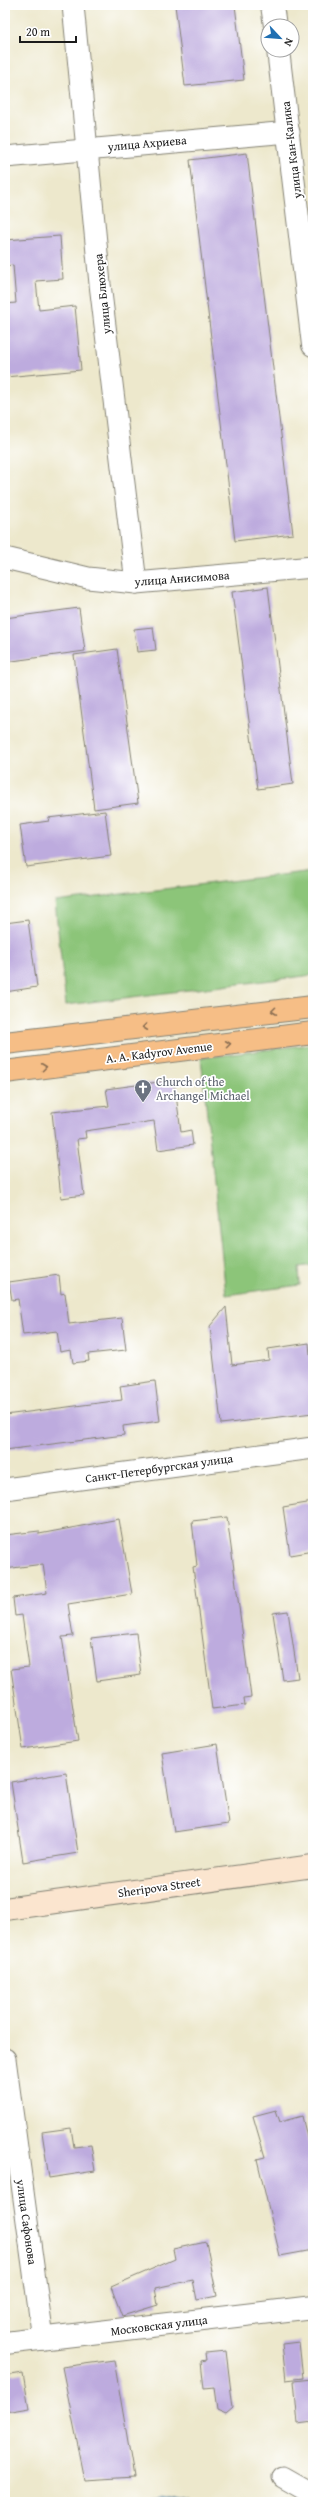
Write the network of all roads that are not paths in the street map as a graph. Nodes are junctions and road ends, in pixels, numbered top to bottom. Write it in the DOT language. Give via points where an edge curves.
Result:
graph roads {
  1 [pos="73,5"];
  2 [pos="272,5"];
  3 [pos="274,18"];
  4 [pos="279,58"];
  5 [pos="289,132"];
  6 [pos="86,148"];
  7 [pos="5,157"];
  8 [pos="313,345"];
  9 [pos="5,558"];
  10 [pos="313,567"];
  11 [pos="136,583"];
  12 [pos="313,1007"];
  13 [pos="313,1033"];
  14 [pos="5,1043"];
  15 [pos="5,1072"];
  16 [pos="313,1448"];
  17 [pos="5,1489"];
  18 [pos="313,1866"];
  19 [pos="5,1909"];
  20 [pos="5,2059"];
  21 [pos="313,2307"];
  22 [pos="43,2339"];
  23 [pos="5,2344"];
  24 [pos="283,2477"];
  25 [pos="313,2494"];
  1 -- 6 [label="street, улица Блюхера"];
  2 -- 3 [label="street"];
  4 -- 5 [label="street, улица Кан-Калика"];
  5 -- 6 [label="street, улица Ахриева"];
  5 -- 8 [label="street, улица Кан-Калика"];
  6 -- 7 [label="street, улица Ахриева"];
  6 -- 11 [label="street, улица Блюхера"];
  9 -- 11 [label="street, улица Анисимова" via="88,578"];
  10 -- 11 [label="street, улица Анисимова"];
  12 -- 14 [label="main road, one-way"];
  15 -- 13 [label="main road, A. A. Kadyrov Avenue, one-way"];
  16 -- 17 [label="street, Санкт-Петербургская улица"];
  18 -- 19 [label="main road, Sheripova Street"];
  20 -- 22 [label="street, улица Сафонова"];
  21 -- 22 [label="street, Московская улица"];
  22 -- 23 [label="street, Московская улица"];
  24 -- 25 [label="street"];
}
